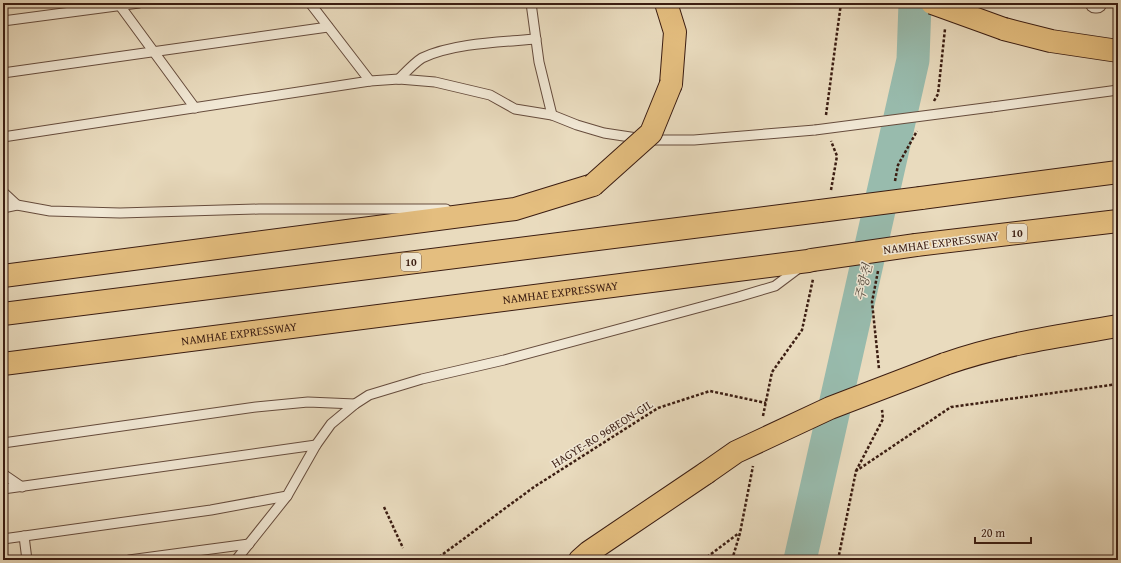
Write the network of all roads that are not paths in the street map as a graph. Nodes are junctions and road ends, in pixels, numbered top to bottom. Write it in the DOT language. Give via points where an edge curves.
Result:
graph roads {
  1 [pos="139,3"];
  2 [pos="310,3"];
  3 [pos="531,3"];
  4 [pos="666,3"];
  5 [pos="932,3"];
  6 [pos="119,4"];
  7 [pos="3,21"];
  8 [pos="328,26"];
  9 [pos="536,39"];
  10 [pos="1118,51"];
  11 [pos="153,52"];
  12 [pos="3,73"];
  13 [pos="399,79"];
  14 [pos="370,81"];
  15 [pos="1118,90"];
  16 [pos="195,108"];
  17 [pos="552,115"];
  18 [pos="3,137"];
  19 [pos="1118,172"];
  20 [pos="3,192"];
  21 [pos="17,205"];
  22 [pos="3,208"];
  23 [pos="515,209"];
  24 [pos="1118,221"];
  25 [pos="810,261"];
  26 [pos="3,276"];
  27 [pos="3,314"];
  28 [pos="1118,326"];
  29 [pos="3,364"];
  30 [pos="355,404"];
  31 [pos="3,443"];
  32 [pos="316,445"];
  33 [pos="3,474"];
  34 [pos="22,487"];
  35 [pos="3,490"];
  36 [pos="288,496"];
  37 [pos="24,536"];
  38 [pos="3,539"];
  39 [pos="249,544"];
  40 [pos="27,560"];
  41 [pos="129,560"];
  42 [pos="236,560"];
  43 [pos="580,560"];
  1 -- 6 [label="lane"];
  2 -- 8 [label="lane"];
  3 -- 9 [label="lane"];
  4 -- 23 [label="highway, bridge" via="675,32 671,84 651,133 593,185"];
  5 -- 10 [label="highway, bridge" via="1004,29 1051,41"];
  6 -- 7 [label="lane"];
  6 -- 11 [label="lane"];
  8 -- 11 [label="lane"];
  8 -- 14 [label="lane"];
  9 -- 13 [label="lane" via="486,43 442,51 421,59"];
  9 -- 17 [label="lane"];
  11 -- 12 [label="lane"];
  11 -- 16 [label="lane"];
  13 -- 14 [label="lane"];
  13 -- 17 [label="lane" via="435,82 465,89 490,95 516,109"];
  14 -- 16 [label="lane"];
  15 -- 17 [label="lane, bridge" via="815,130 694,140 650,140 604,134"];
  16 -- 18 [label="lane"];
  19 -- 27 [label="highway, 10, bridge"];
  20 -- 21 [label="lane"];
  21 -- 22 [label="lane"];
  21 -- 23 [label="lane" via="50,211 120,213 259,209"];
  23 -- 26 [label="highway"];
  24 -- 25 [label="highway, NAMHAE EXPRESSWAY / 10, bridge" via="916,245"];
  25 -- 29 [label="highway, NAMHAE EXPRESSWAY / 10"];
  25 -- 30 [label="lane" via="775,286 504,360 422,379 369,395"];
  28 -- 43 [label="highway, bridge" via="1012,344 969,356 830,408 736,452"];
  30 -- 31 [label="lane" via="308,402 256,407"];
  30 -- 32 [label="lane" via="331,424"];
  32 -- 34 [label="lane"];
  32 -- 36 [label="lane"];
  33 -- 34 [label="lane"];
  34 -- 35 [label="lane"];
  36 -- 37 [label="lane" via="211,510"];
  36 -- 39 [label="lane"];
  37 -- 38 [label="lane"];
  37 -- 40 [label="lane"];
  39 -- 41 [label="lane"];
  39 -- 42 [label="lane"];
}
